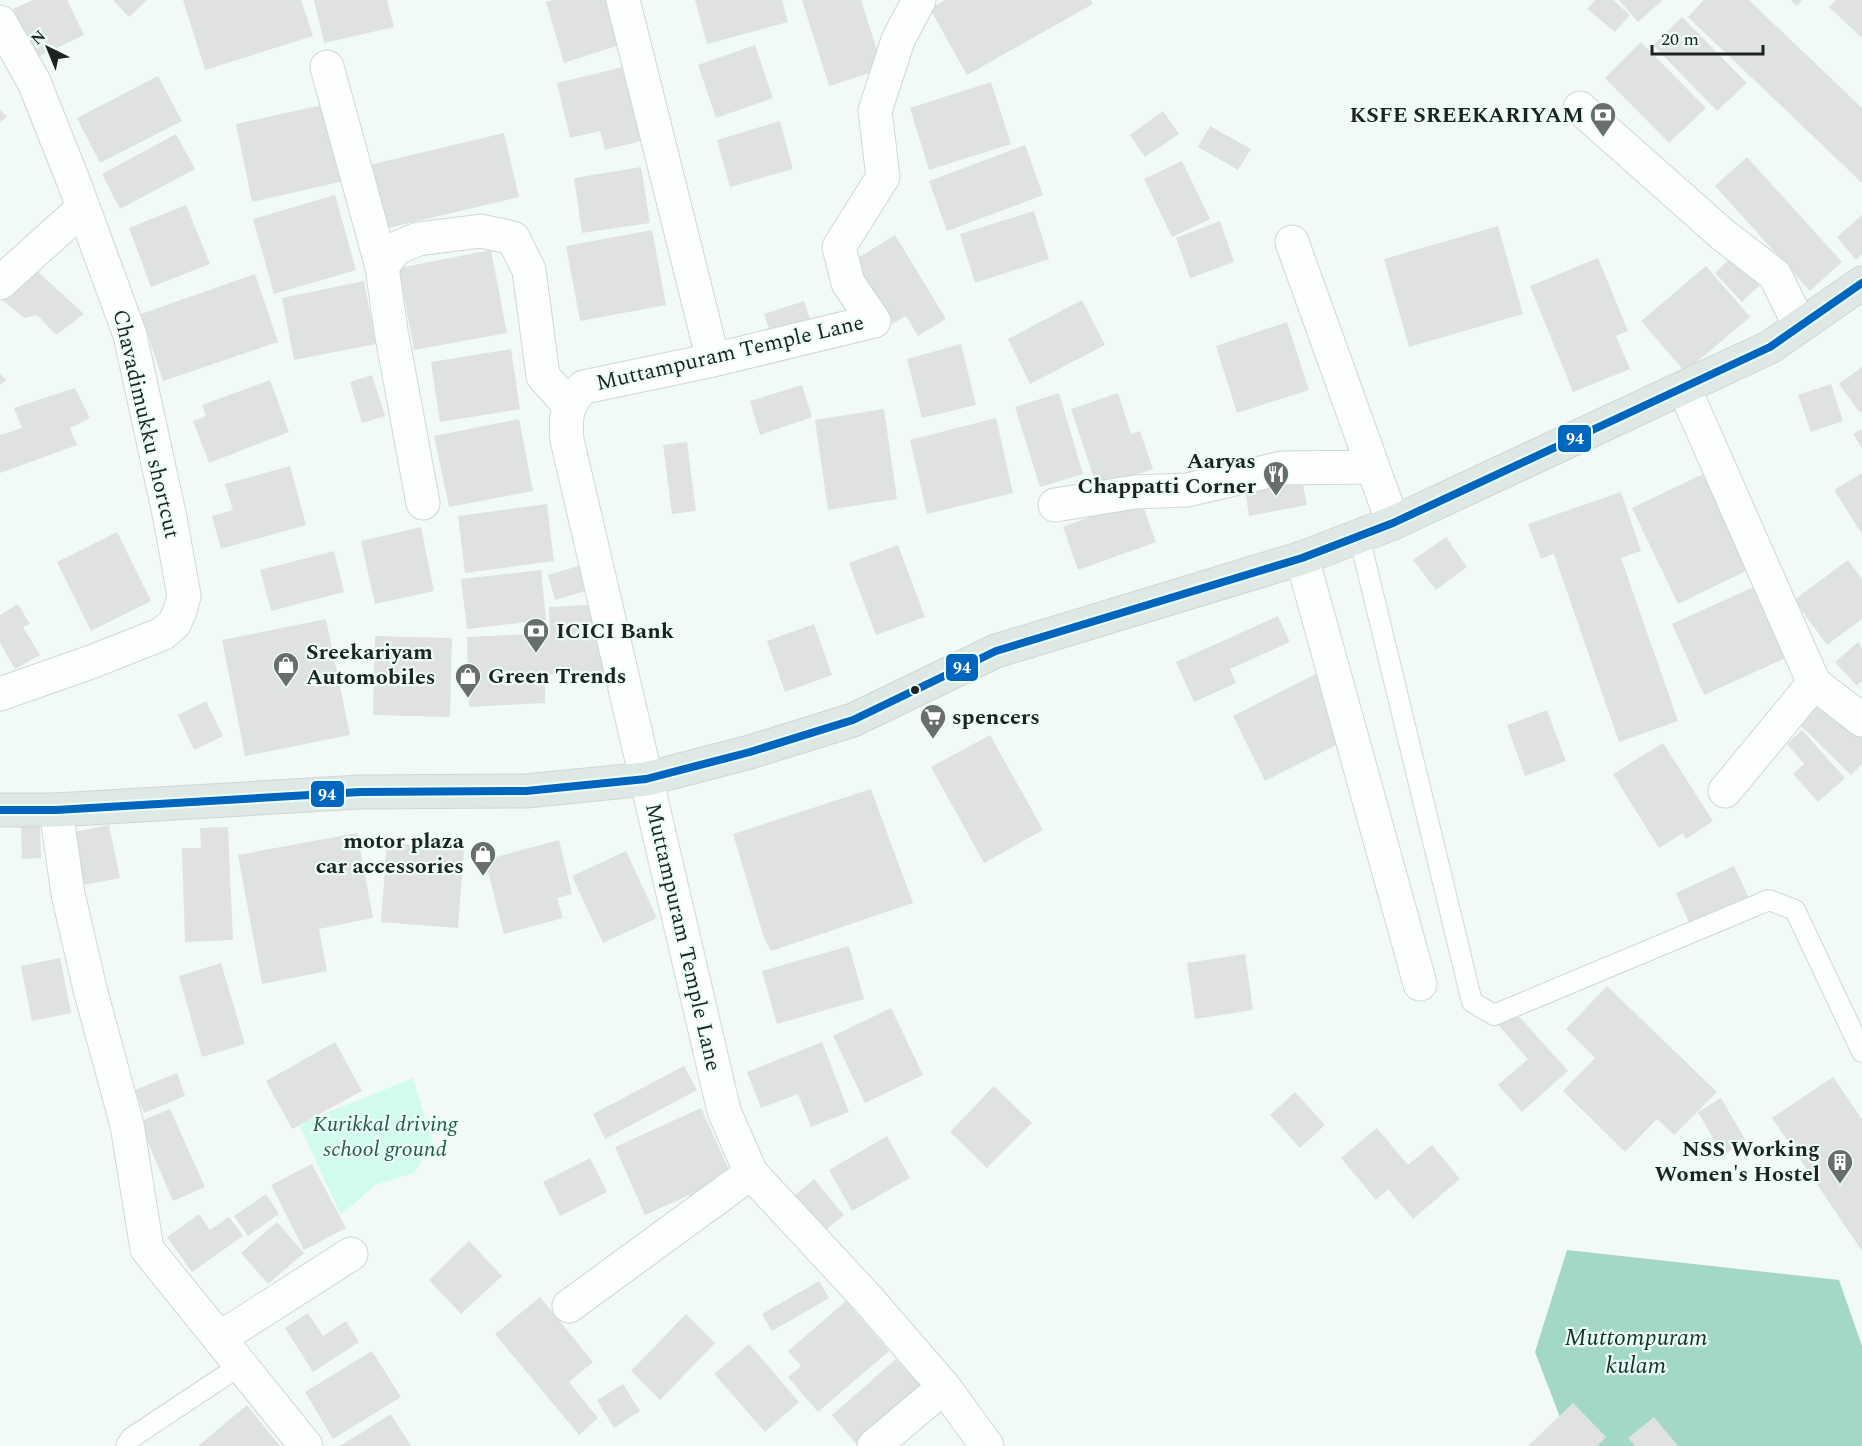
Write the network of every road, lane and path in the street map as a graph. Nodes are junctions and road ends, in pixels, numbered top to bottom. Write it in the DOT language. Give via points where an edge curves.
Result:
graph roads {
  1 [pos="623,0"];
  2 [pos="919,0"];
  3 [pos="0,22"];
  4 [pos="327,67"];
  5 [pos="1580,108"];
  6 [pos="83,207"];
  7 [pos="1292,243"];
  8 [pos="382,267"];
  9 [pos="0,283"];
  10 [pos="1860,287"];
  11 [pos="1800,326"];
  12 [pos="713,360"];
  13 [pos="1684,388"];
  14 [pos="569,405"];
  15 [pos="1373,467"];
  16 [pos="423,503"];
  17 [pos="1055,505"];
  18 [pos="1393,523"];
  19 [pos="1359,536"];
  20 [pos="1302,558"];
  21 [pos="1814,683"];
  22 [pos="0,694"];
  23 [pos="1862,720"];
  24 [pos="646,779"];
  25 [pos="1725,791"];
  26 [pos="0,810"];
  27 [pos="56,810"];
  28 [pos="1420,984"];
  29 [pos="1862,1052"];
  30 [pos="751,1173"];
  31 [pos="351,1254"];
  32 [pos="569,1306"];
  33 [pos="220,1338"];
  34 [pos="241,1365"];
  35 [pos="944,1387"];
  36 [pos="126,1446"];
  37 [pos="306,1446"];
  38 [pos="874,1446"];
  39 [pos="987,1446"];
  1 -- 12 [label="street"];
  2 -- 12 [label="street, Muttampuram Temple Lane" via="898,40 875,111 883,177 839,247 848,284 874,321"];
  3 -- 6 [label="street, Chavadimukku shortcut" via="33,82"];
  4 -- 8 [label="street"];
  5 -- 11 [label="street" via="1722,234 1775,275"];
  6 -- 9 [label="street"];
  6 -- 22 [label="street, Chavadimukku shortcut" via="130,335 184,596 174,624 162,634"];
  7 -- 15 [label="street"];
  8 -- 14 [label="street" via="395,249 418,239 481,231 513,238 529,270 543,376"];
  8 -- 16 [label="street"];
  10 -- 11 [label="main road"];
  11 -- 13 [label="main road" via="1770,347"];
  12 -- 14 [label="street, Muttampuram Temple Lane" via="584,387"];
  13 -- 18 [label="main road"];
  13 -- 21 [label="street"];
  14 -- 24 [label="street, Muttampuram Temple Lane" via="567,440"];
  15 -- 17 [label="street" via="1282,468 1187,490 1136,492"];
  15 -- 18 [label="street"];
  18 -- 19 [label="main road"];
  19 -- 20 [label="main road"];
  19 -- 29 [label="lane" via="1472,1002 1494,1016 1769,900 1795,910"];
  20 -- 24 [label="main road" via="996,651 853,720"];
  20 -- 28 [label="street"];
  21 -- 23 [label="street"];
  21 -- 25 [label="street"];
  24 -- 27 [label="main road" via="526,791 360,792"];
  24 -- 30 [label="street, Muttampuram Temple Lane" via="724,1112"];
  26 -- 27 [label="main road"];
  27 -- 33 [label="street" via="68,894 127,1125 147,1249"];
  30 -- 32 [label="street"];
  30 -- 35 [label="street, Muttampuram Temple Lane"];
  31 -- 33 [label="street"];
  33 -- 34 [label="street"];
  34 -- 36 [label="lane" via="131,1438"];
  34 -- 37 [label="street"];
  35 -- 38 [label="street"];
  35 -- 39 [label="street, Muttampuram Temple Lane"];
}
